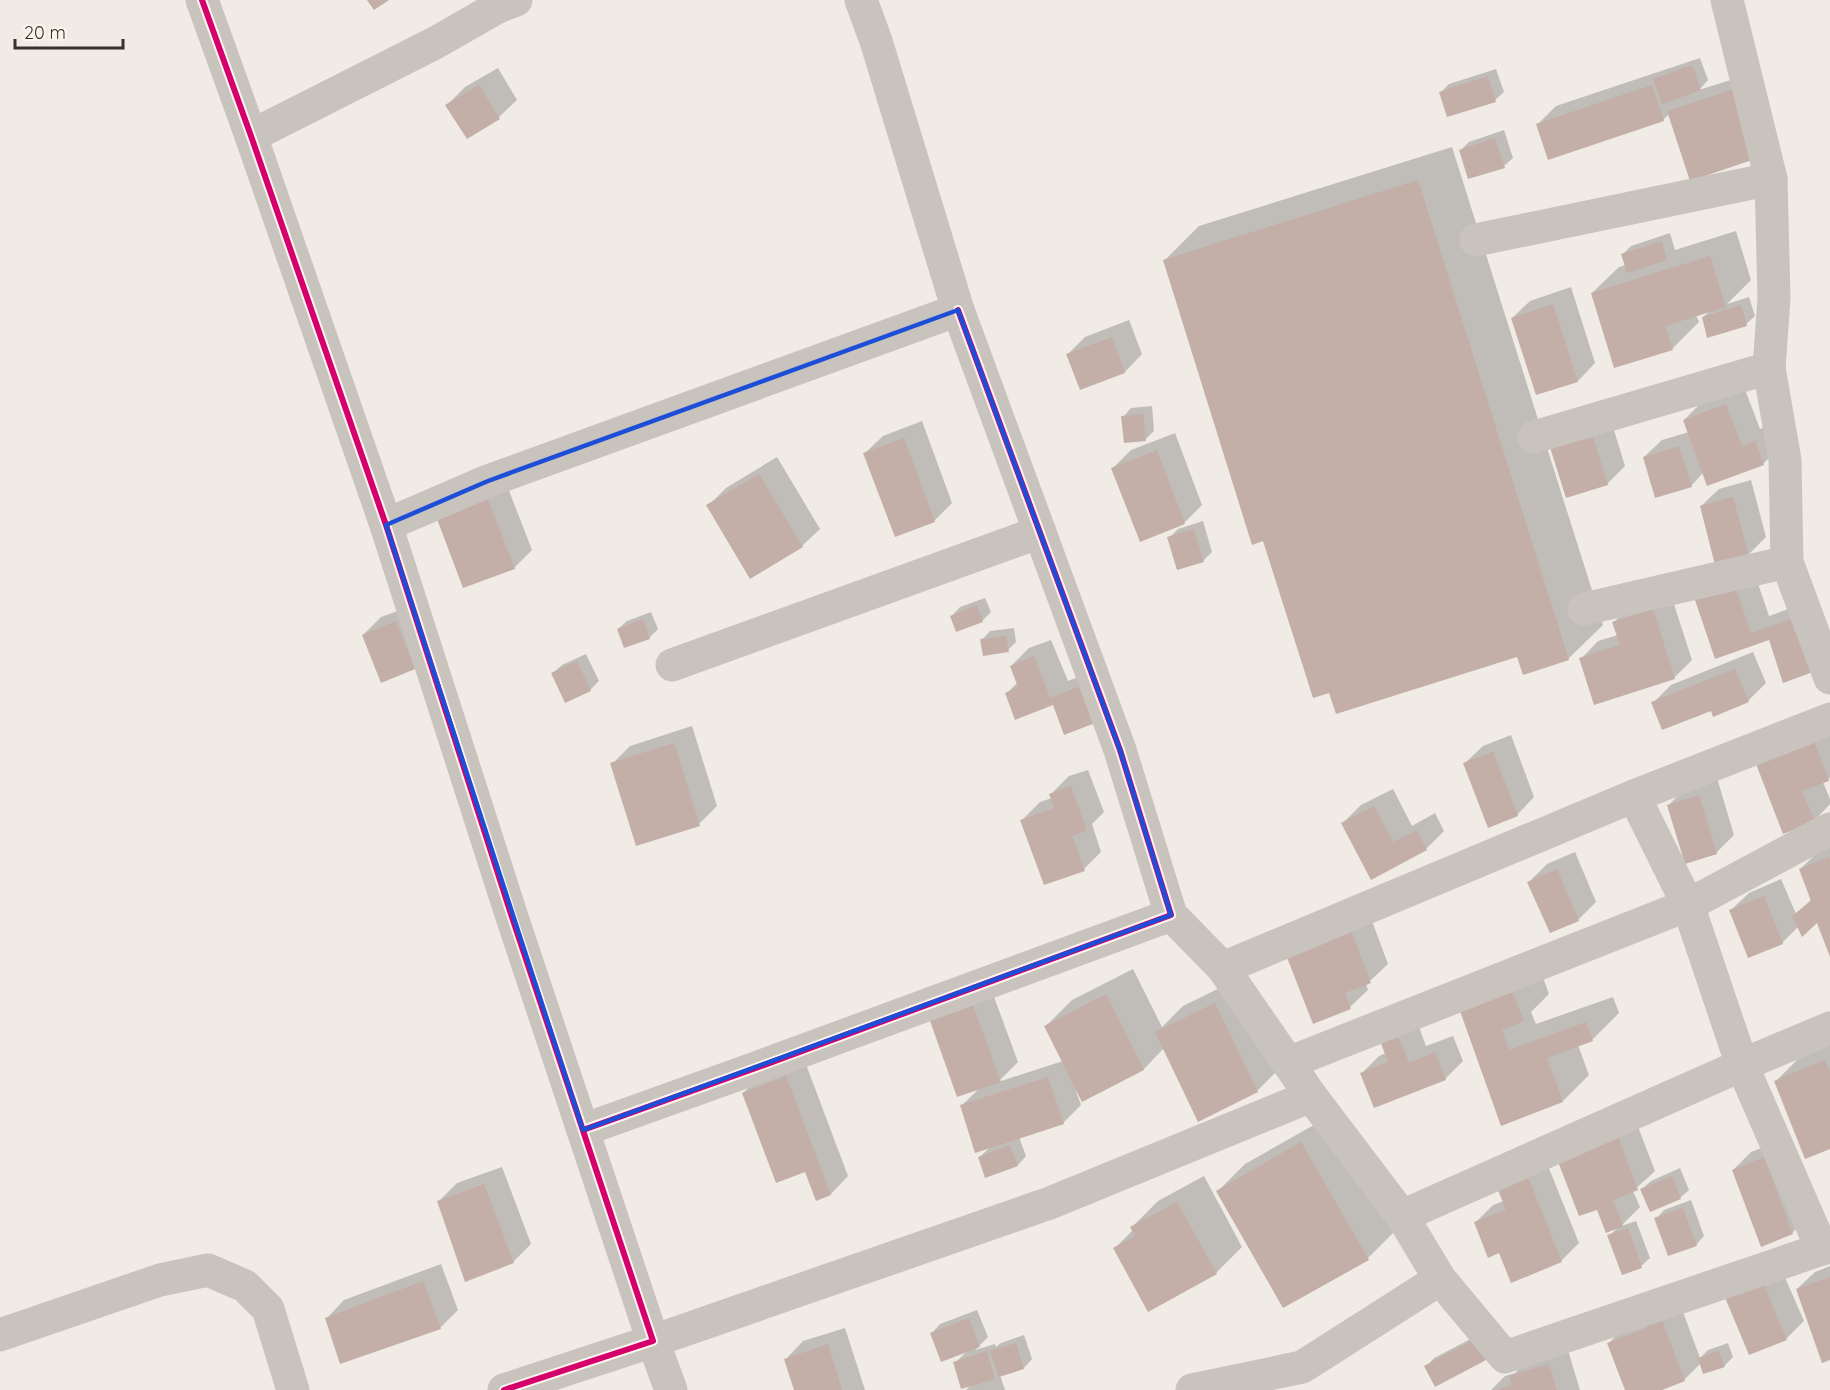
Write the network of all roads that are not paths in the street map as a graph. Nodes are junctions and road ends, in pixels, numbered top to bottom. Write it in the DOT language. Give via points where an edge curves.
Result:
graph roads {
  1 [pos="202,0"];
  2 [pos="516,0"];
  3 [pos="861,0"];
  4 [pos="1727,0"];
  5 [pos="251,136"];
  6 [pos="1771,179"];
  7 [pos="1476,240"];
  8 [pos="958,310"];
  9 [pos="1769,368"];
  10 [pos="1534,437"];
  11 [pos="386,525"];
  12 [pos="1040,532"];
  13 [pos="1787,562"];
  14 [pos="1584,609"];
  15 [pos="672,665"];
  16 [pos="1830,678"];
  17 [pos="1830,718"];
  18 [pos="1634,796"];
  19 [pos="1830,830"];
  20 [pos="1688,905"];
  21 [pos="1171,915"];
  22 [pos="1223,968"];
  23 [pos="1830,1028"];
  24 [pos="1288,1063"];
  25 [pos="1742,1065"];
  26 [pos="1311,1096"];
  27 [pos="583,1130"];
  28 [pos="1402,1216"];
  29 [pos="1826,1248"];
  30 [pos="1440,1279"];
  31 [pos="0,1335"];
  32 [pos="653,1341"];
  33 [pos="293,1390"];
  34 [pos="504,1390"];
  35 [pos="671,1390"];
  36 [pos="1192,1390"];
  1 -- 5 [label="street"];
  2 -- 5 [label="street"];
  3 -- 8 [label="street"];
  4 -- 6 [label="street"];
  5 -- 11 [label="street"];
  6 -- 7 [label="street"];
  6 -- 9 [label="street" via="1774,298"];
  8 -- 11 [label="street" via="488,481"];
  8 -- 12 [label="street"];
  9 -- 10 [label="street"];
  9 -- 13 [label="street" via="1785,460"];
  11 -- 27 [label="street"];
  12 -- 15 [label="street"];
  12 -- 21 [label="street" via="1120,750"];
  13 -- 14 [label="street"];
  13 -- 16 [label="street"];
  17 -- 18 [label="street"];
  18 -- 20 [label="street"];
  18 -- 22 [label="street"];
  19 -- 20 [label="street"];
  20 -- 24 [label="street"];
  20 -- 25 [label="street"];
  21 -- 22 [label="street"];
  21 -- 27 [label="street"];
  22 -- 24 [label="street"];
  23 -- 25 [label="street"];
  24 -- 26 [label="street"];
  25 -- 28 [label="street"];
  25 -- 29 [label="street"];
  26 -- 28 [label="street"];
  26 -- 32 [label="street" via="1050,1203"];
  27 -- 32 [label="street"];
  28 -- 30 [label="street"];
  29 -- 30 [label="street" via="1505,1357"];
  30 -- 36 [label="street" via="1302,1367"];
  31 -- 33 [label="street" via="160,1280 208,1270 245,1286 268,1309"];
  32 -- 34 [label="street"];
  32 -- 35 [label="street"];
}
